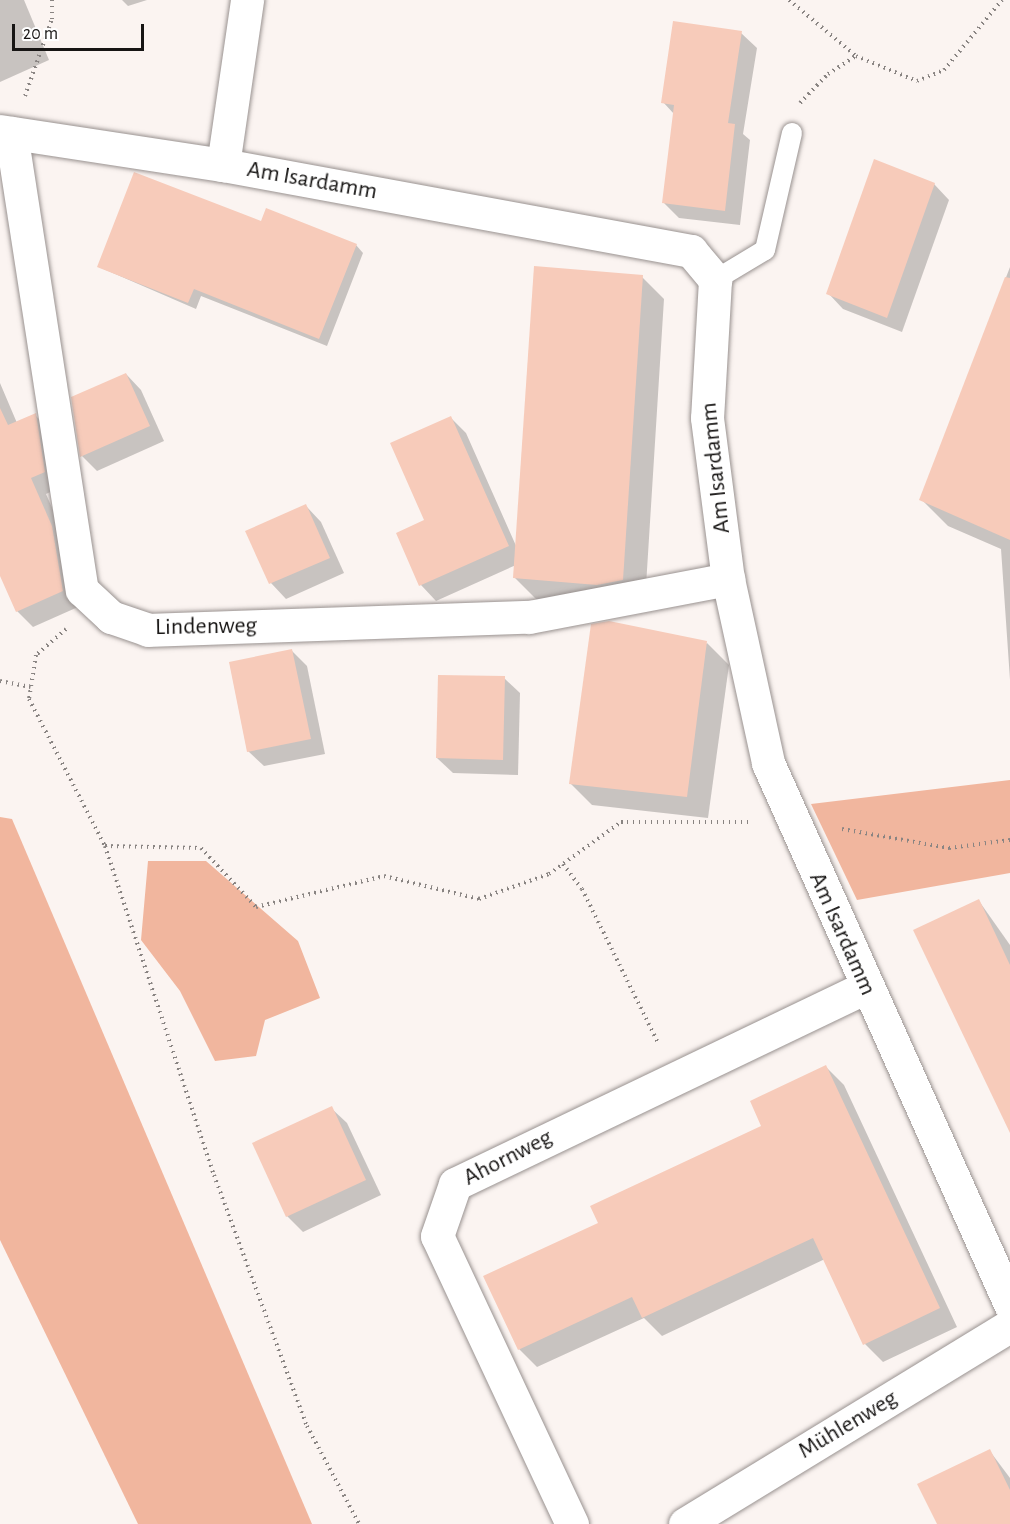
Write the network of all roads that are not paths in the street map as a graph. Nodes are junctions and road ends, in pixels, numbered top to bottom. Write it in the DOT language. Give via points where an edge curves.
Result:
graph roads {
  1 [pos="247,0"];
  2 [pos="6,132"];
  3 [pos="792,133"];
  4 [pos="223,165"];
  5 [pos="715,280"];
  6 [pos="728,579"];
  7 [pos="865,988"];
  8 [pos="1010,1304"];
  9 [pos="1010,1326"];
  10 [pos="572,1524"];
  11 [pos="685,1524"];
  1 -- 4 [label="street"];
  2 -- 4 [label="street, Am Isardamm"];
  2 -- 6 [label="street, Lindenweg" via="82,590 111,617 147,630 529,617"];
  3 -- 5 [label="lane" via="765,250"];
  4 -- 5 [label="street, Am Isardamm" via="691,251"];
  5 -- 6 [label="street, Am Isardamm" via="707,418"];
  6 -- 7 [label="street, Am Isardamm" via="768,763"];
  7 -- 8 [label="street, Am Isardamm"];
  7 -- 10 [label="street, Ahornweg" via="455,1184 437,1236"];
  9 -- 11 [label="street, Mühlenweg"];
}
